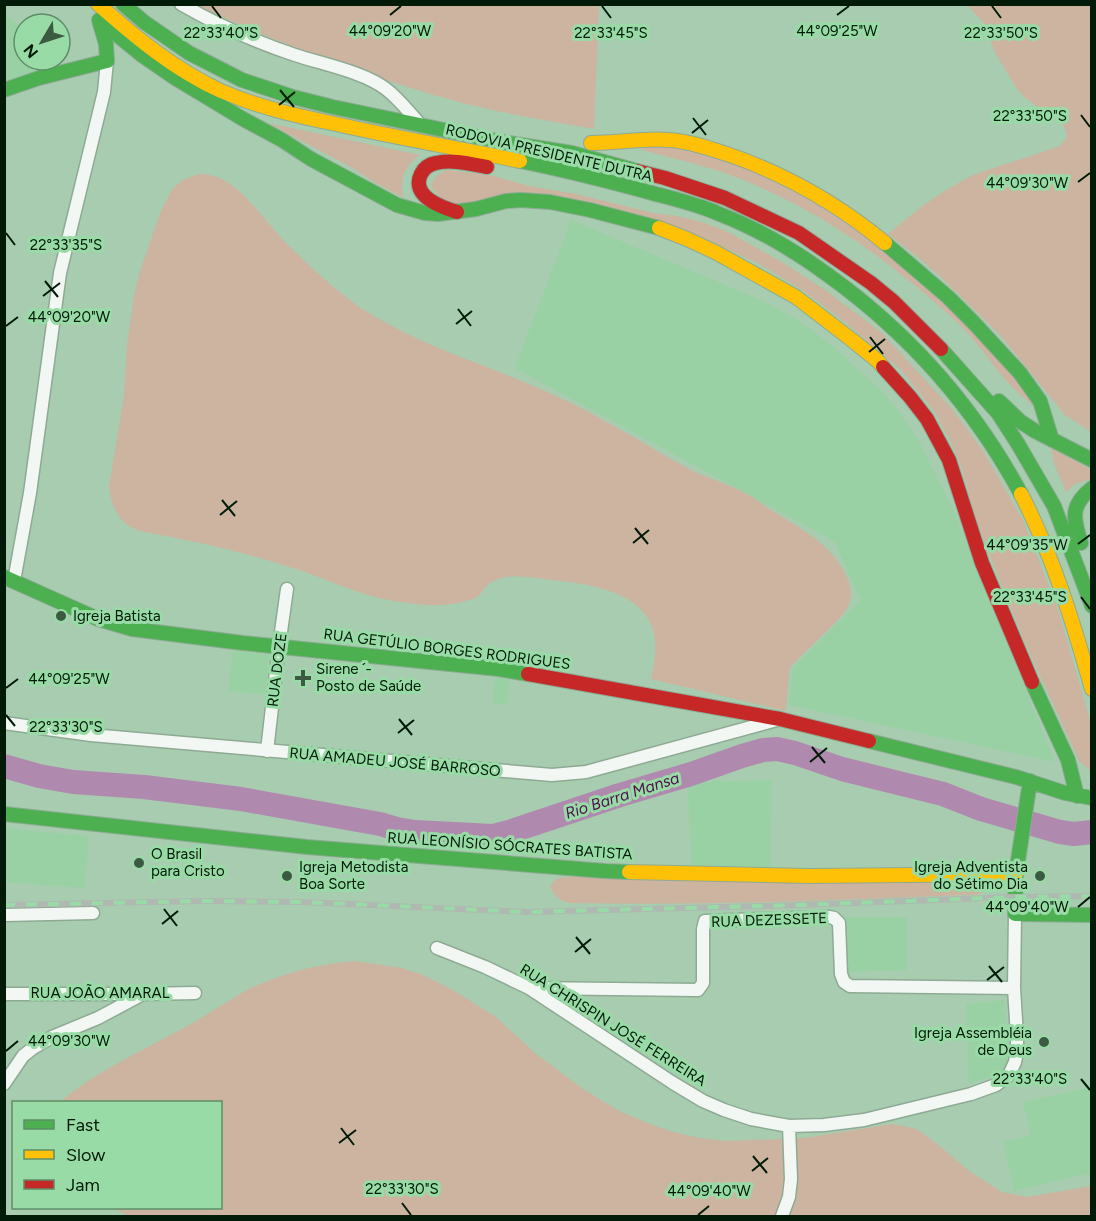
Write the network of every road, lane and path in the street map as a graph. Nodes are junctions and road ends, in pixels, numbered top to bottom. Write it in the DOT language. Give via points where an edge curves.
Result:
graph roads {
  1 [pos="123,4"];
  2 [pos="181,4"];
  3 [pos="91,5"];
  4 [pos="99,20"];
  5 [pos="106,61"];
  6 [pos="4,90"];
  7 [pos="421,125"];
  8 [pos="502,142"];
  9 [pos="457,212"];
  10 [pos="829,252"];
  11 [pos="963,400"];
  12 [pos="1052,440"];
  13 [pos="1092,460"];
  14 [pos="1092,488"];
  15 [pos="1092,575"];
  16 [pos="9,579"];
  17 [pos="288,589"];
  18 [pos="1092,606"];
  19 [pos="279,646"];
  20 [pos="1092,689"];
  21 [pos="780,719"];
  22 [pos="4,723"];
  23 [pos="267,751"];
  24 [pos="1030,781"];
  25 [pos="1077,795"];
  26 [pos="1092,798"];
  27 [pos="4,814"];
  28 [pos="1016,873"];
  29 [pos="93,913"];
  30 [pos="1015,914"];
  31 [pos="4,915"];
  32 [pos="1092,917"];
  33 [pos="437,948"];
  34 [pos="529,988"];
  35 [pos="1014,988"];
  36 [pos="567,989"];
  37 [pos="195,993"];
  38 [pos="4,994"];
  39 [pos="142,994"];
  40 [pos="561,1009"];
  41 [pos="4,1084"];
  42 [pos="789,1126"];
  43 [pos="782,1216"];
  1 -- 7 [label="main road, RODOVIA PRESIDENTE DUTRA" via="189,54 242,80 293,97"];
  2 -- 7 [label="street" via="266,44 374,82"];
  3 -- 4 [label="main road"];
  3 -- 11 [label="main road, RODOVIA PRESIDENTE DUTRA" via="175,64 220,90 251,102 372,132 601,178 706,208 753,229 855,293 900,331"];
  4 -- 5 [label="main road" via="108,50"];
  4 -- 9 [label="main road" via="175,78 311,159 397,205 425,213"];
  5 -- 6 [label="main road"];
  5 -- 16 [label="street" via="104,92 60,273 30,493"];
  7 -- 8 [label="main road, RODOVIA PRESIDENTE DUTRA"];
  8 -- 10 [label="main road, RODOVIA PRESIDENTE DUTRA" via="572,153 725,198 799,232"];
  8 -- 12 [label="main road" via="529,136 582,145 674,141 760,165 800,186 840,209 928,277 985,334 1040,402"];
  9 -- 11 [label="main road" via="433,203 421,191 419,181 429,165 471,164 547,178 625,194 708,219 761,243 859,309"];
  9 -- 25 [label="main road" via="506,201 531,201 557,203 655,227 715,252 796,297 878,362 921,411 950,460 982,563 1068,760"];
  10 -- 12 [label="main road" via="888,285 934,328 1006,408"];
  10 -- 18 [label="main road, RODOVIA PRESIDENTE DUTRA" via="894,302 998,413 1054,506"];
  11 -- 20 [label="main road, RODOVIA PRESIDENTE DUTRA" via="1032,516 1049,555"];
  12 -- 13 [label="main road"];
  14 -- 15 [label="main road" via="1077,501 1074,522"];
  16 -- 19 [label="main road, RUA GETÚLIO BORGES RODRIGUES" via="98,619 132,629"];
  17 -- 19 [label="street, RUA DOZE"];
  19 -- 21 [label="main road, RUA GETÚLIO BORGES RODRIGUES" via="499,669"];
  19 -- 23 [label="street, RUA DOZE"];
  21 -- 23 [label="street, RUA AMADEU JOSÉ BARROSO" via="586,771 552,775"];
  21 -- 24 [label="main road, RUA GETÚLIO BORGES RODRIGUES"];
  22 -- 23 [label="street, RUA AMADEU JOSÉ BARROSO"];
  24 -- 25 [label="main road, RUA GETÚLIO BORGES RODRIGUES"];
  24 -- 28 [label="main road, RUA CHRISPIN JOSÉ FERREIRA"];
  25 -- 26 [label="main road, RUA GETÚLIO BORGES RODRIGUES"];
  27 -- 28 [label="main road, RUA LEONÍSIO SÓCRATES BATISTA" via="307,847 605,871 810,876"];
  28 -- 30 [label="main road, RUA CHRISPIN JOSÉ FERREIRA"];
  29 -- 31 [label="street"];
  30 -- 32 [label="main road"];
  30 -- 35 [label="street, RUA CHRISPIN JOSÉ FERREIRA"];
  33 -- 34 [label="street, RUA CHRISPIN JOSÉ FERREIRA"];
  34 -- 36 [label="street, RUA DEZESSETE"];
  34 -- 40 [label="street, RUA CHRISPIN JOSÉ FERREIRA"];
  35 -- 36 [label="street, RUA DEZESSETE" via="850,986 841,974 839,923 829,917 705,921 704,983 698,990"];
  35 -- 42 [label="street, RUA CHRISPIN JOSÉ FERREIRA" via="1015,1062 1009,1075 996,1085 864,1120"];
  36 -- 40 [label="street"];
  37 -- 39 [label="street, RUA JOÃO AMARAL"];
  38 -- 39 [label="street, RUA JOÃO AMARAL"];
  39 -- 41 [label="street" via="33,1048"];
  40 -- 42 [label="street, RUA CHRISPIN JOSÉ FERREIRA" via="703,1101 751,1119"];
  42 -- 43 [label="street" via="791,1179"];
}
